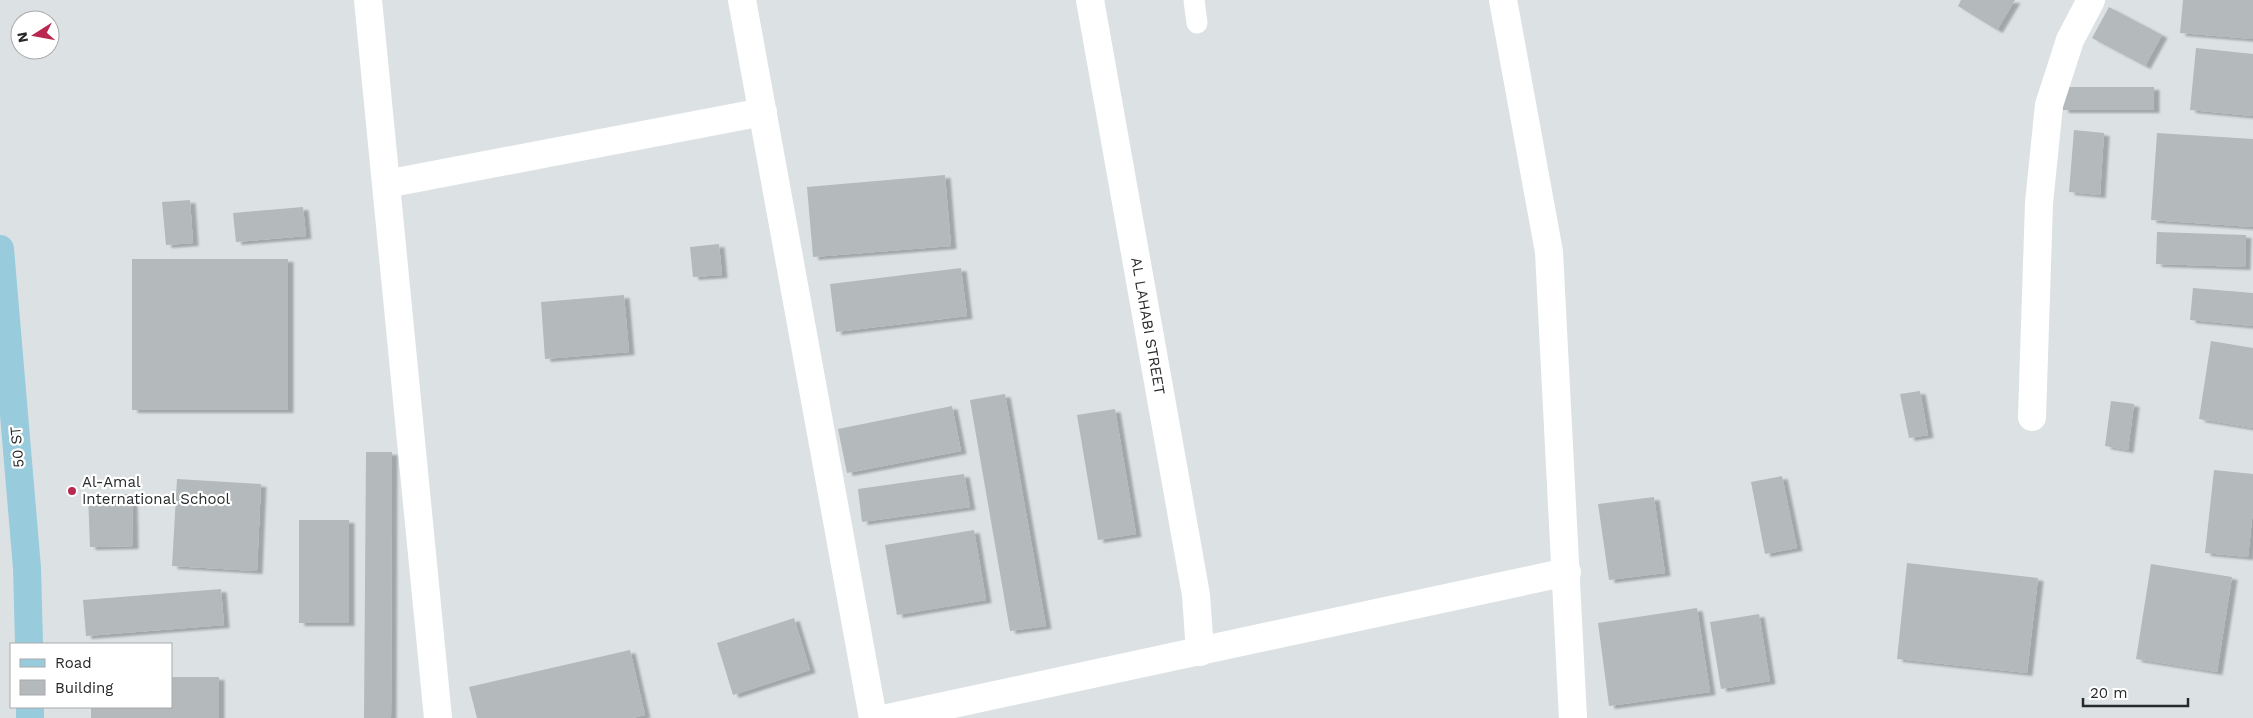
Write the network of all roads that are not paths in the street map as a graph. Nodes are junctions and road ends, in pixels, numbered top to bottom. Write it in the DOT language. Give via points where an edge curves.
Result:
graph roads {
  1 [pos="368,0"];
  2 [pos="742,0"];
  3 [pos="1090,0"];
  4 [pos="1194,0"];
  5 [pos="1503,0"];
  6 [pos="2092,0"];
  7 [pos="1197,23"];
  8 [pos="763,112"];
  9 [pos="386,184"];
  10 [pos="0,249"];
  11 [pos="2032,418"];
  12 [pos="1567,572"];
  13 [pos="29,643"];
  14 [pos="1200,652"];
  15 [pos="438,718"];
  16 [pos="873,718"];
  17 [pos="888,718"];
  18 [pos="1573,718"];
  1 -- 9 [label="street"];
  2 -- 8 [label="street"];
  3 -- 14 [label="street, AL LAHABI STREET" via="1196,596"];
  4 -- 7 [label="lane"];
  5 -- 12 [label="street" via="1549,252"];
  6 -- 11 [label="street" via="2070,40 2049,104 2039,203"];
  8 -- 9 [label="street"];
  8 -- 16 [label="street"];
  9 -- 15 [label="street"];
  10 -- 13 [label="main road, 50 ST" via="27,568"];
  12 -- 14 [label="street"];
  12 -- 18 [label="street"];
  14 -- 17 [label="street"];
}
